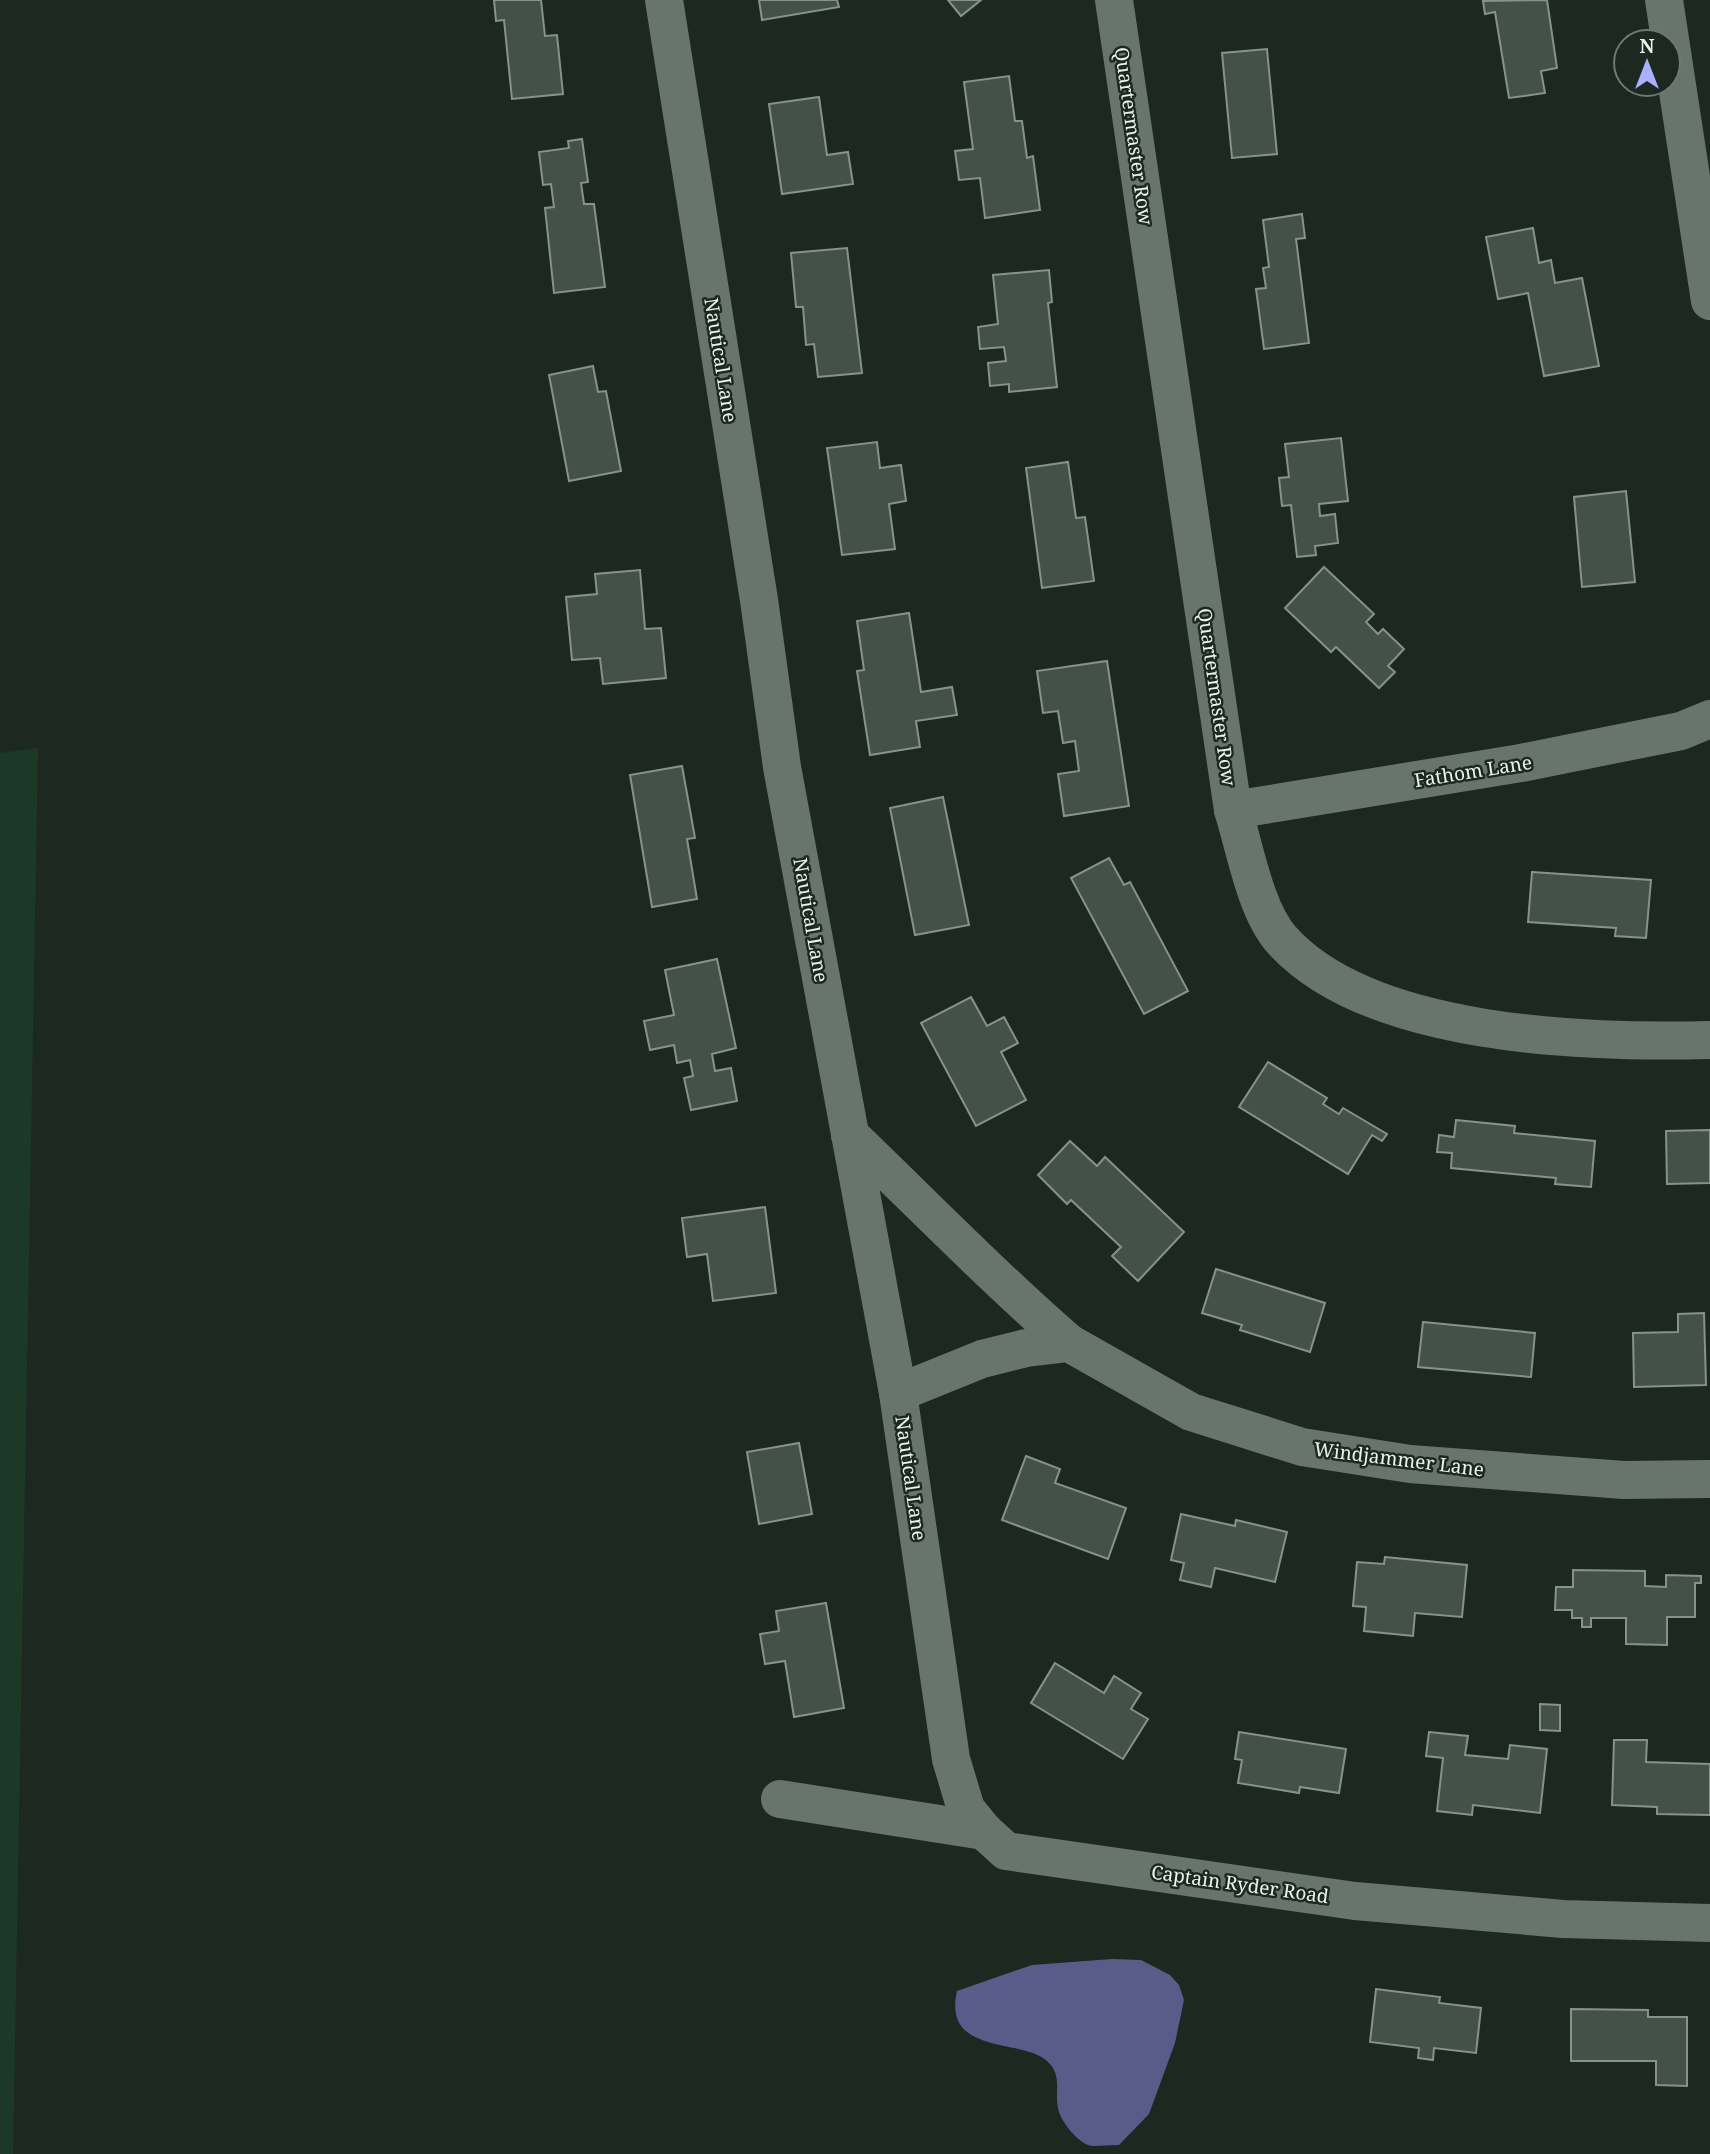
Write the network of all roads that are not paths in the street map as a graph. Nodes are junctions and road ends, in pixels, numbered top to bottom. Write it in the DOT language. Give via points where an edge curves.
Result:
graph roads {
  1 [pos="664,0"];
  2 [pos="1114,0"];
  3 [pos="1664,0"];
  4 [pos="1710,301"];
  5 [pos="1710,719"];
  6 [pos="1233,810"];
  7 [pos="1710,1040"];
  8 [pos="850,1135"];
  9 [pos="1069,1343"];
  10 [pos="898,1393"];
  11 [pos="1710,1479"];
  12 [pos="780,1799"];
  13 [pos="984,1831"];
  14 [pos="1710,1923"];
  1 -- 8 [label="street, Nautical Lane" via="782,767"];
  2 -- 6 [label="street, Quartermaster Row"];
  3 -- 4 [label="street"];
  5 -- 6 [label="street, Fathom Lane" via="1681,731 1521,763"];
  6 -- 7 [label="street, Quartermaster Row" via="1266,917 1281,939 1317,970 1356,992 1433,1018 1513,1031 1586,1039"];
  8 -- 9 [label="street, Windjammer Lane" via="972,1251 1002,1286"];
  8 -- 10 [label="street, Nautical Lane"];
  9 -- 10 [label="street" via="982,1359"];
  9 -- 11 [label="street, Windjammer Lane" via="1191,1412 1301,1447 1410,1464 1624,1480"];
  10 -- 13 [label="street, Nautical Lane" via="951,1759 966,1809"];
  12 -- 13 [label="street, Captain Ryder Road"];
  13 -- 14 [label="street, Captain Ryder Road" via="1006,1850 1355,1901 1563,1919"];
}
